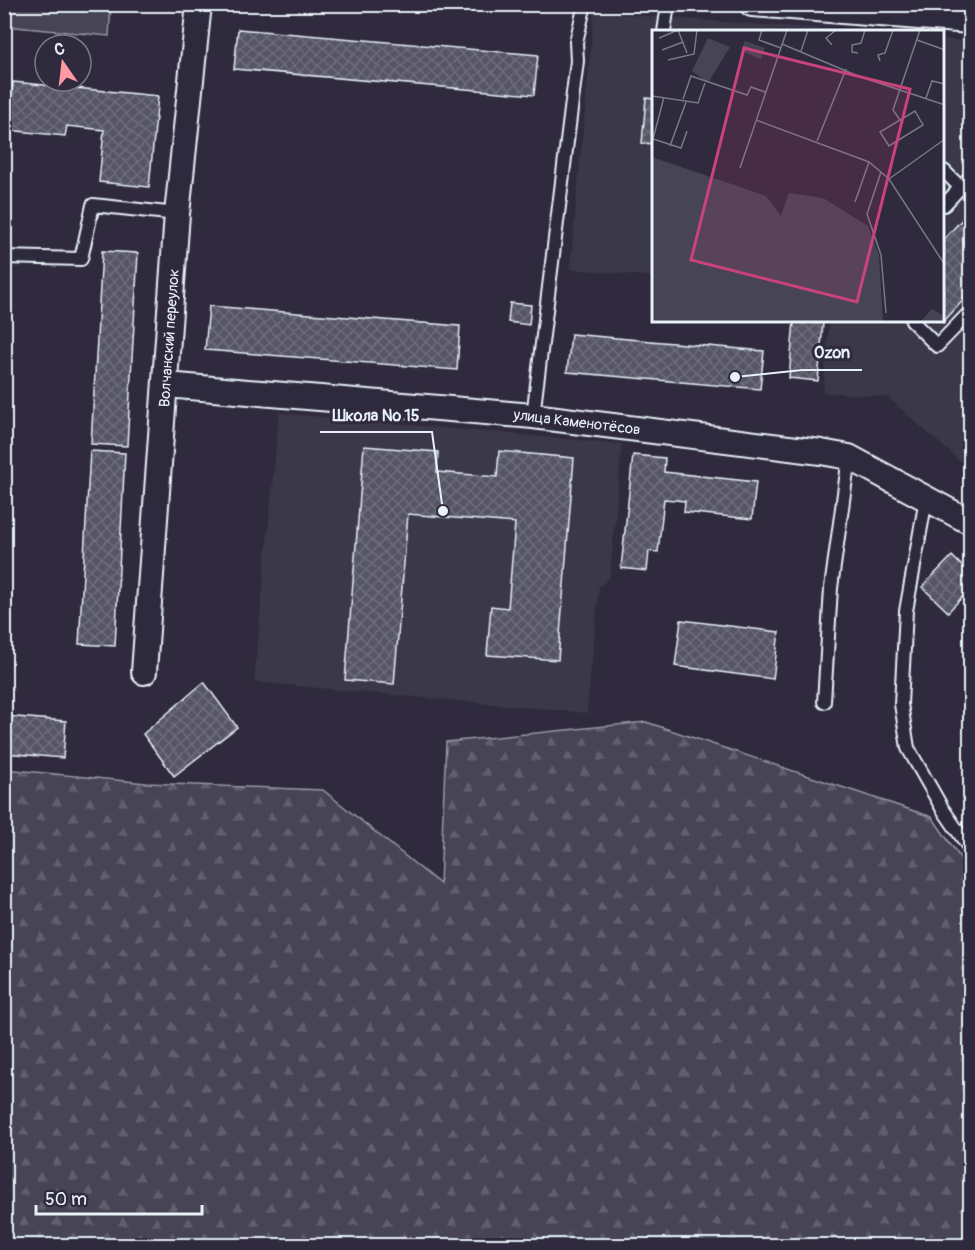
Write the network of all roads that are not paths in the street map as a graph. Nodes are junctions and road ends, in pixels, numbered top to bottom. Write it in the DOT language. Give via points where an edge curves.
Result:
graph roads {
  1 [pos="198,4"];
  2 [pos="585,4"];
  3 [pos="668,4"];
  4 [pos="752,4"];
  5 [pos="921,18"];
  6 [pos="970,21"];
  7 [pos="664,30"];
  8 [pos="945,172"];
  9 [pos="970,177"];
  10 [pos="960,188"];
  11 [pos="945,204"];
  12 [pos="177,214"];
  13 [pos="4,257"];
  14 [pos="970,312"];
  15 [pos="913,322"];
  16 [pos="166,385"];
  17 [pos="533,416"];
  18 [pos="849,457"];
  19 [pos="926,499"];
  20 [pos="970,522"];
  21 [pos="144,672"];
  22 [pos="824,702"];
  23 [pos="970,849"];
  1 -- 12 [label="street, Волчанский переулок"];
  2 -- 17 [label="lane" via="576,42 550,296"];
  3 -- 7 [label="lane"];
  4 -- 5 [label="street"];
  5 -- 6 [label="street"];
  8 -- 10 [label="lane"];
  9 -- 10 [label="lane"];
  10 -- 11 [label="lane"];
  12 -- 13 [label="lane" via="93,205 81,259"];
  12 -- 16 [label="street, Волчанский переулок"];
  14 -- 15 [label="lane" via="937,346"];
  16 -- 17 [label="street, улица Каменотёсов"];
  16 -- 21 [label="street, Волчанский переулок"];
  17 -- 18 [label="street, улица Каменотёсов"];
  18 -- 19 [label="street, улица Каменотёсов"];
  18 -- 22 [label="lane" via="831,588"];
  19 -- 20 [label="street, улица Каменотёсов"];
  19 -- 23 [label="lane" via="906,611 901,704 908,748"];
}
